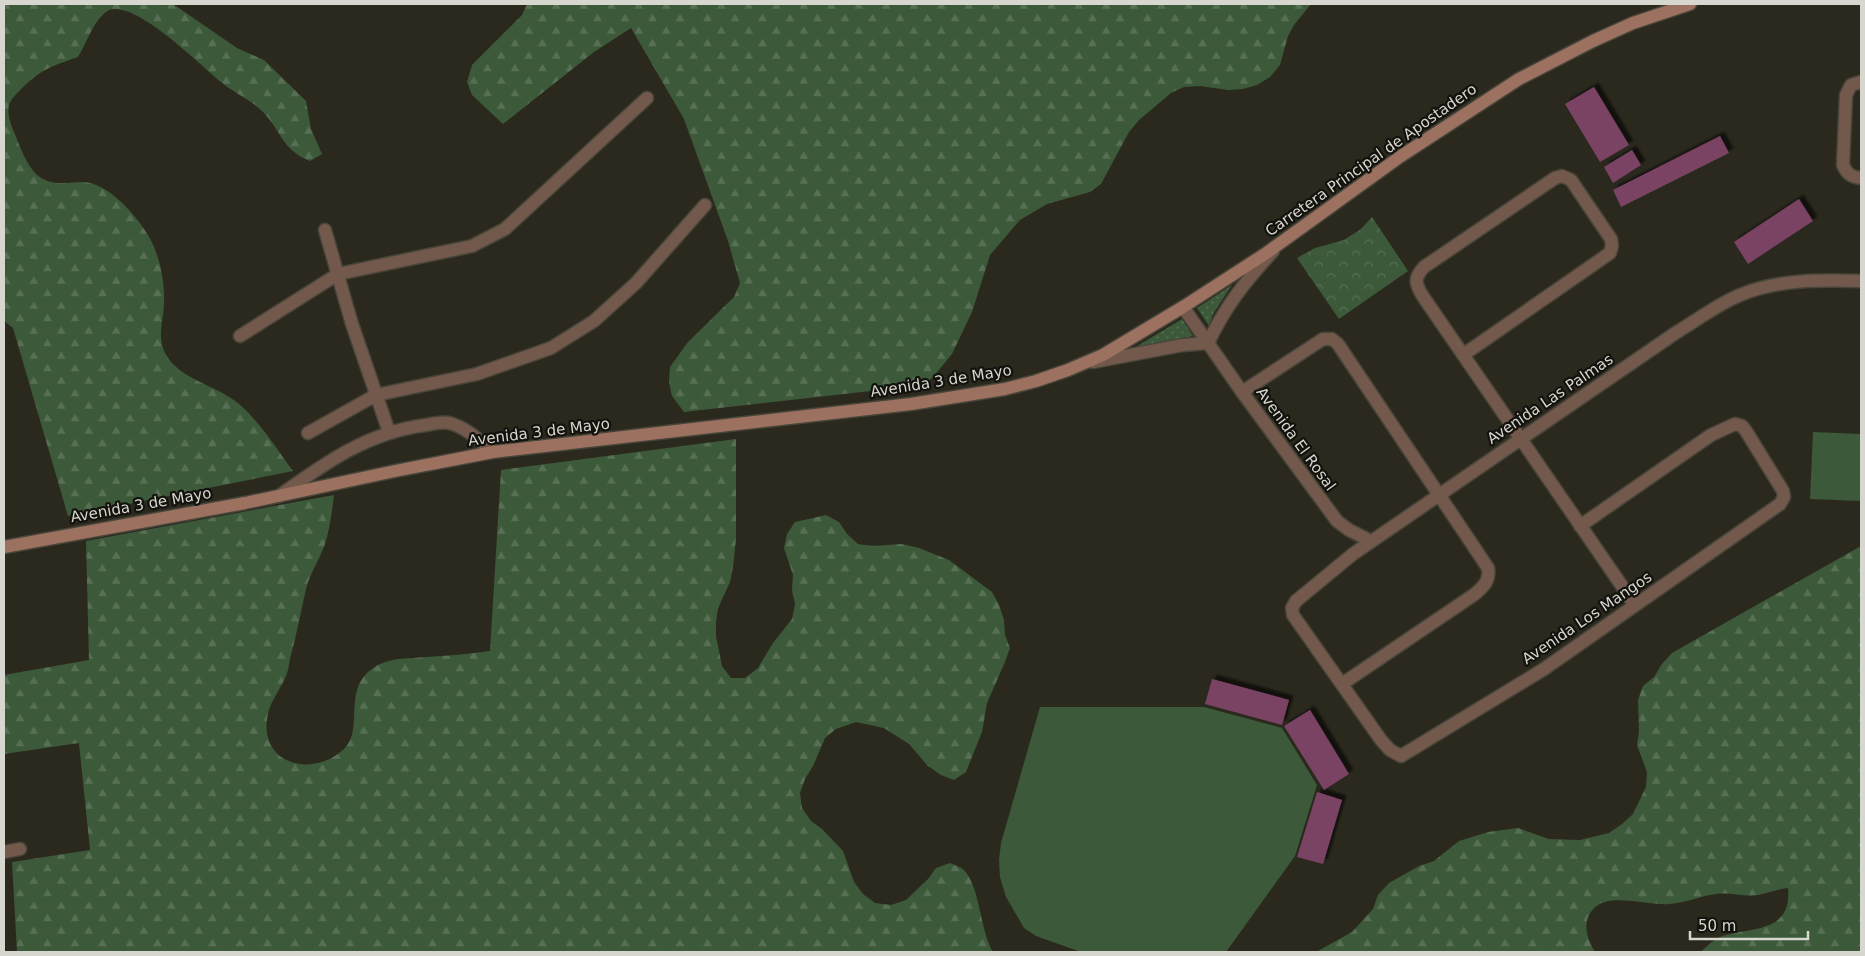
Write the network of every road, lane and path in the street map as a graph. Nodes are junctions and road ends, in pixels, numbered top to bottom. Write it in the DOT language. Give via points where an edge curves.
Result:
graph roads {
  1 [pos="1690,4"];
  2 [pos="1861,82"];
  3 [pos="647,98"];
  4 [pos="1861,178"];
  5 [pos="704,205"];
  6 [pos="325,230"];
  7 [pos="1282,241"];
  8 [pos="338,274"];
  9 [pos="1861,281"];
  10 [pos="1183,307"];
  11 [pos="240,336"];
  12 [pos="1208,343"];
  13 [pos="1463,356"];
  14 [pos="1081,365"];
  15 [pos="1242,392"];
  16 [pos="376,395"];
  17 [pos="389,432"];
  18 [pos="308,433"];
  19 [pos="1521,439"];
  20 [pos="493,452"];
  21 [pos="279,496"];
  22 [pos="1438,496"];
  23 [pos="1580,526"];
  24 [pos="1371,541"];
  25 [pos="4,547"];
  26 [pos="1635,605"];
  27 [pos="1342,684"];
  28 [pos="20,849"];
  29 [pos="4,852"];
  1 -- 7 [label="street, Carretera Principal de Apostadero" via="1633,23 1519,79 1401,156"];
  2 -- 4 [label="street" via="1851,84 1846,95 1843,165 1854,178"];
  3 -- 8 [label="street" via="505,229 472,246"];
  5 -- 16 [label="street" via="636,283 594,321 551,348 477,374"];
  6 -- 8 [label="street"];
  7 -- 10 [label="street, Carretera Principal de Apostadero"];
  7 -- 12 [label="street" via="1233,297"];
  8 -- 11 [label="street"];
  8 -- 16 [label="street"];
  9 -- 19 [label="street, Avenida Las Palmas" via="1802,281 1740,295 1677,332"];
  10 -- 12 [label="street, Avenida El Rosal"];
  10 -- 14 [label="street, Carretera Principal de Apostadero"];
  12 -- 14 [label="street"];
  12 -- 15 [label="street, Avenida El Rosal"];
  13 -- 13 [label="street" via="1610,253 1611,239 1571,180 1562,176 1555,178 1416,275 1416,284 1422,295"];
  13 -- 19 [label="street"];
  14 -- 20 [label="street, Avenida 3 de Mayo" via="1005,389 911,404"];
  15 -- 22 [label="street" via="1323,339 1332,338"];
  15 -- 24 [label="street, Avenida El Rosal" via="1337,521"];
  16 -- 17 [label="street"];
  16 -- 18 [label="street"];
  17 -- 20 [label="street" via="447,422 462,428"];
  17 -- 21 [label="street" via="320,467"];
  19 -- 22 [label="street, Avenida Las Palmas"];
  19 -- 23 [label="street"];
  20 -- 21 [label="street, Avenida 3 de Mayo"];
  21 -- 25 [label="street, Avenida 3 de Mayo"];
  22 -- 24 [label="street, Avenida Las Palmas"];
  22 -- 27 [label="street" via="1488,568 1485,585"];
  23 -- 26 [label="street"];
  23 -- 26 [label="street, Avenida Los Mangos" via="1711,435 1735,424 1746,431 1783,491 1780,504"];
  24 -- 27 [label="street, Avenida Las Palmas" via="1296,601 1292,608 1293,615"];
  26 -- 27 [label="street, Avenida Los Mangos" via="1544,669 1401,756 1381,740"];
  28 -- 29 [label="street"];
}
